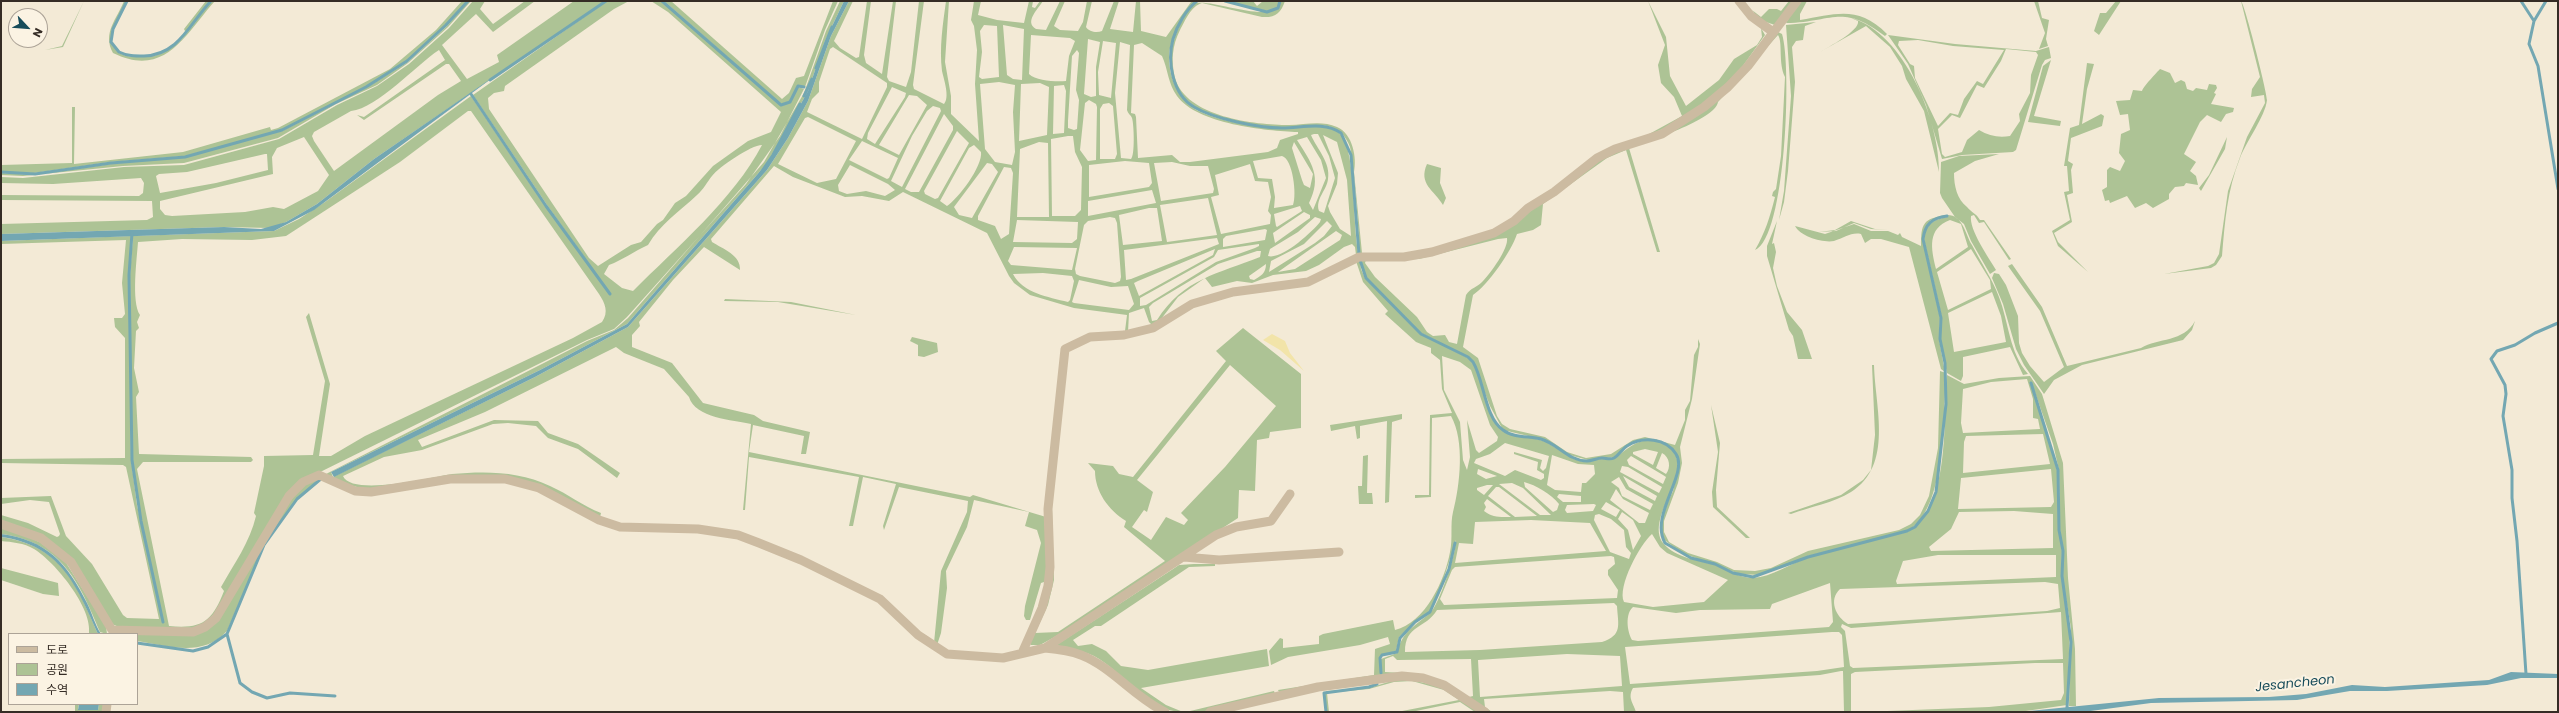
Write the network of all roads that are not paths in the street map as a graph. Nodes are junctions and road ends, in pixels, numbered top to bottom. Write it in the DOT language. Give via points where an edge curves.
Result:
graph roads {
  1 [pos="1739,1"];
  2 [pos="1797,1"];
  3 [pos="1773,32"];
  4 [pos="1290,494"];
  5 [pos="1,524"];
  6 [pos="1339,552"];
  7 [pos="1184,557"];
  8 [pos="111,632"];
  9 [pos="1044,648"];
  10 [pos="1022,653"];
  11 [pos="1164,712"];
  12 [pos="1210,712"];
  13 [pos="1485,712"];
  1 -- 3 [label="street" via="1751,16"];
  2 -- 3 [label="street"];
  3 -- 10 [label="street" via="1734,81 1690,118 1662,134 1615,149 1597,158 1554,192 1494,233 1432,252 1404,257 1359,257 1308,282 1216,296 1192,304 1153,328 1124,336 1090,337 1065,349 1048,509 1048,586 1042,608"];
  4 -- 7 [label="street" via="1271,521 1236,527 1216,535"];
  5 -- 8 [label="street" via="41,538 71,562"];
  6 -- 7 [label="street" via="1219,560"];
  7 -- 9 [label="street"];
  8 -- 10 [label="street" via="193,632 205,628 226,603 289,496 313,476 328,478 355,491 371,492 450,479 478,478 505,479 539,488 599,520 620,527 698,528 738,535 794,557 869,593 893,610 922,638 947,654 1003,658"];
  9 -- 10 [label="street"];
  9 -- 11 [label="street" via="1070,651 1090,659 1137,696"];
  12 -- 13 [label="street" via="1318,687 1402,676 1423,678 1444,685"];
}
